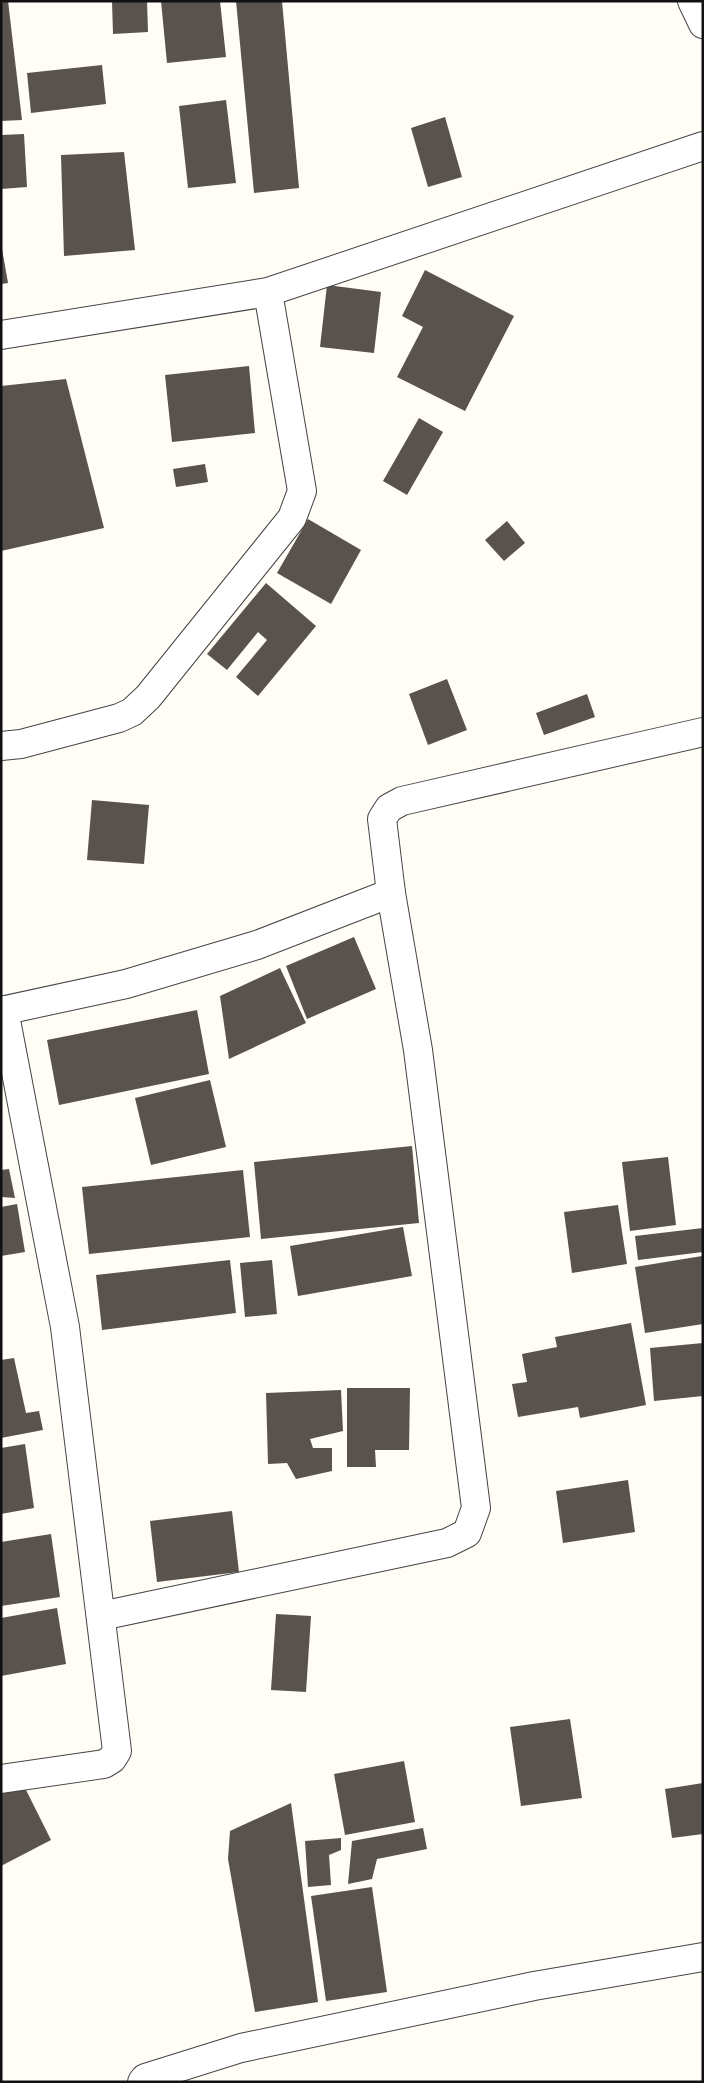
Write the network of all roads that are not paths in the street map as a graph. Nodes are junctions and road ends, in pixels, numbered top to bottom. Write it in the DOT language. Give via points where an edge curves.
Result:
graph roads {
  1 [pos="692,1"];
  2 [pos="703,24"];
  3 [pos="703,146"];
  4 [pos="268,292"];
  5 [pos="1,335"];
  6 [pos="703,732"];
  7 [pos="1,746"];
  8 [pos="391,893"];
  9 [pos="2,1010"];
  10 [pos="101,1616"];
  11 [pos="1,1779"];
  12 [pos="703,1956"];
  13 [pos="142,2082"];
  1 -- 2 [label="street"];
  3 -- 4 [label="street"];
  4 -- 5 [label="street"];
  4 -- 7 [label="street" via="302,490 292,518 148,697 132,712 30,742"];
  6 -- 8 [label="street" via="402,800 388,808 382,819"];
  8 -- 9 [label="street" via="257,945 126,984"];
  8 -- 10 [label="street" via="418,1050 476,1508 467,1533 447,1543"];
  9 -- 10 [label="street" via="65,1328"];
  10 -- 11 [label="street" via="117,1751 104,1764"];
  12 -- 13 [label="street" via="534,1986 241,2048 145,2078"];
}
